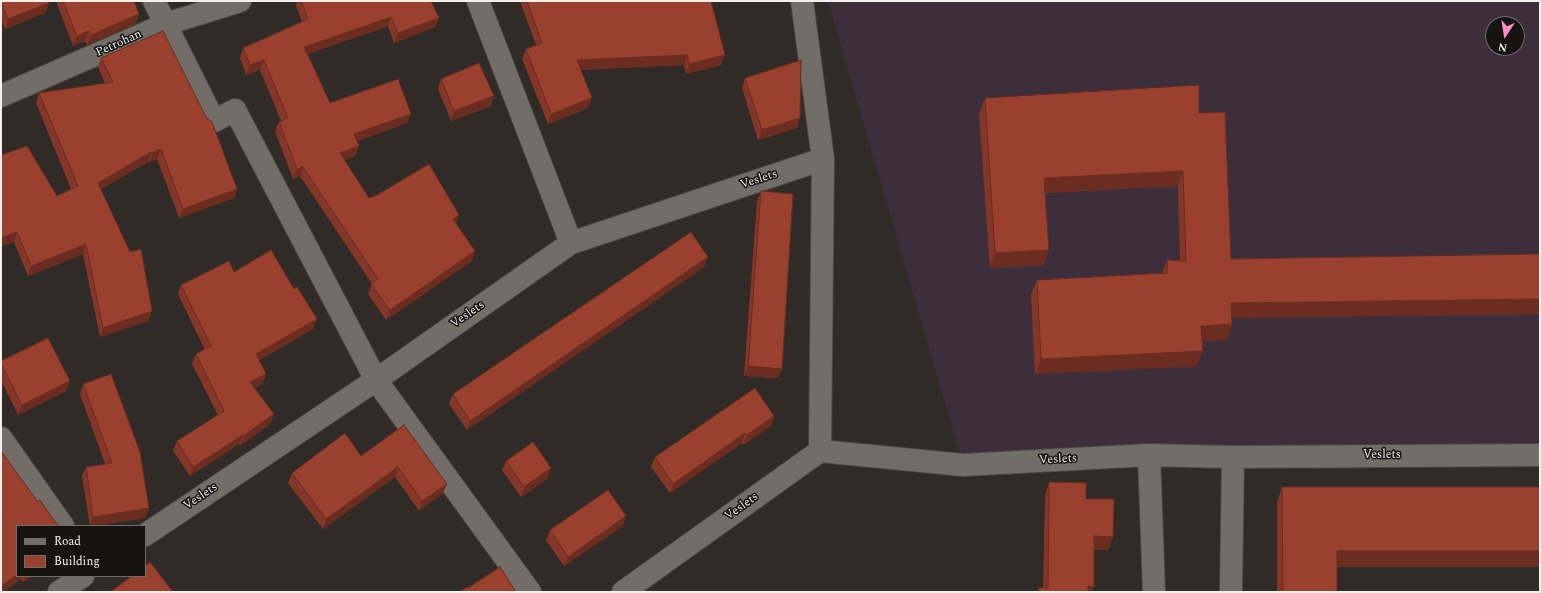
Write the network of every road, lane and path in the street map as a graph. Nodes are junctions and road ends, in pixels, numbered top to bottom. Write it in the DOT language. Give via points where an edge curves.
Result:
graph roads {
  1 [pos="154,1"];
  2 [pos="240,1"];
  3 [pos="478,1"];
  4 [pos="802,1"];
  5 [pos="166,24"];
  6 [pos="1,96"];
  7 [pos="823,159"];
  8 [pos="571,243"];
  9 [pos="376,380"];
  10 [pos="1,438"];
  11 [pos="820,451"];
  12 [pos="1149,455"];
  13 [pos="1540,455"];
  14 [pos="1233,457"];
  15 [pos="62,525"];
  16 [pos="146,534"];
  17 [pos="82,577"];
  18 [pos="59,592"];
  19 [pos="530,592"];
  20 [pos="623,592"];
  21 [pos="1154,592"];
  22 [pos="1231,592"];
  1 -- 5 [label="street"];
  2 -- 5 [label="street, Petrohan"];
  3 -- 8 [label="street"];
  4 -- 7 [label="street"];
  5 -- 6 [label="street, Petrohan"];
  5 -- 9 [label="street" via="214,121 235,110"];
  7 -- 8 [label="street, Veslets"];
  7 -- 11 [label="street"];
  8 -- 9 [label="street, Veslets"];
  9 -- 16 [label="street, Veslets"];
  9 -- 19 [label="street"];
  10 -- 15 [label="street"];
  11 -- 12 [label="street, Veslets" via="963,465"];
  11 -- 20 [label="street, Veslets"];
  12 -- 14 [label="street, Veslets"];
  12 -- 21 [label="street"];
  13 -- 14 [label="street, Veslets"];
  14 -- 22 [label="street"];
  17 -- 18 [label="street"];
}
